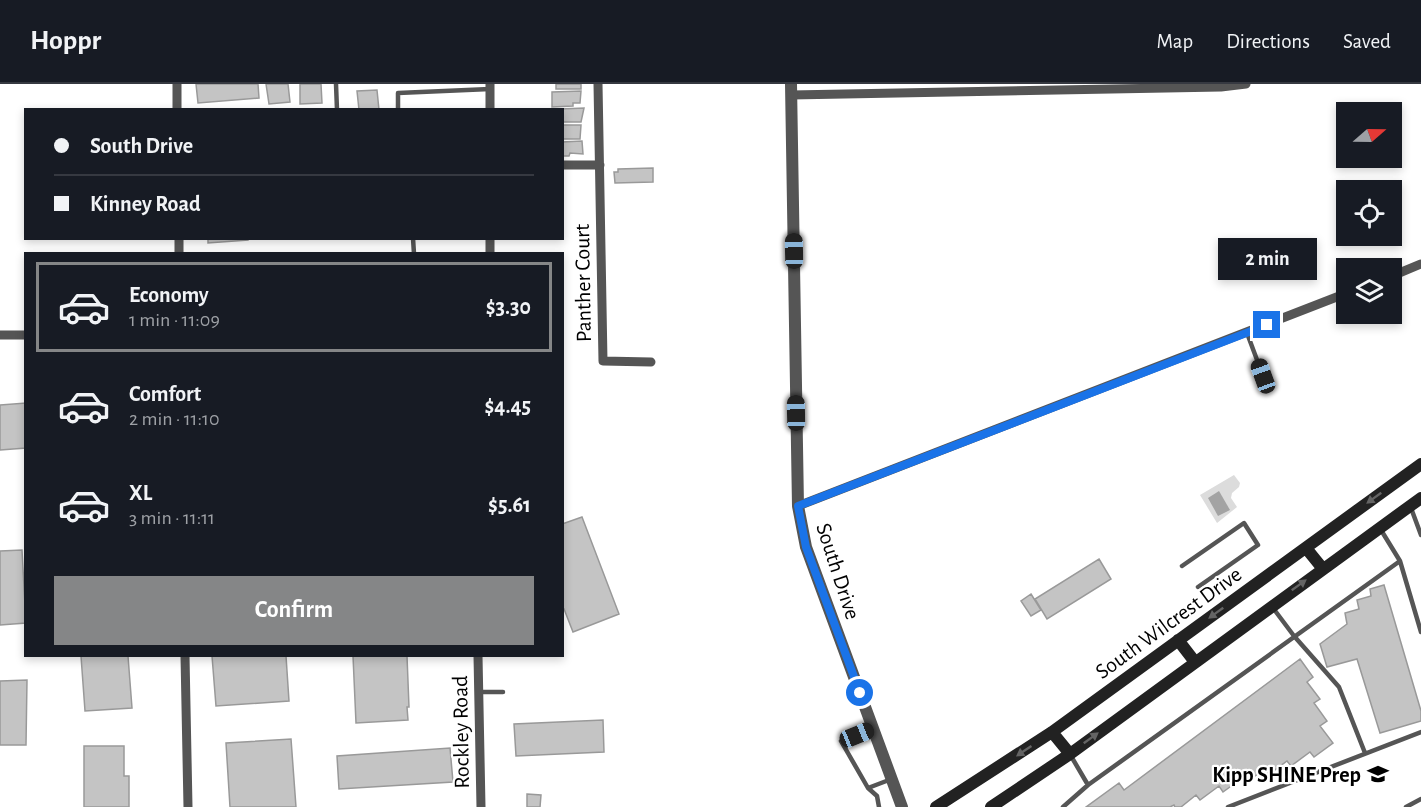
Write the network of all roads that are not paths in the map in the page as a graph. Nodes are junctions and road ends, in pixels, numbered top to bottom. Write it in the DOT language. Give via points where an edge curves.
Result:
graph roads {
  1 [pos="177,84"];
  2 [pos="336,84"];
  3 [pos="598,84"];
  4 [pos="1245,84"];
  5 [pos="490,87"];
  6 [pos="791,89"];
  7 [pos="177,108"];
  8 [pos="337,108"];
  9 [pos="398,108"];
  10 [pos="490,108"];
  11 [pos="564,165"];
  12 [pos="600,165"];
  13 [pos="1421,264"];
  14 [pos="1402,272"];
  15 [pos="1336,298"];
  16 [pos="1246,333"];
  17 [pos="0,335"];
  18 [pos="24,335"];
  19 [pos="651,362"];
  20 [pos="1263,376"];
  21 [pos="1421,464"];
  22 [pos="1421,498"];
  23 [pos="798,506"];
  24 [pos="1410,506"];
  25 [pos="1380,528"];
  26 [pos="1421,535"];
  27 [pos="1306,548"];
  28 [pos="1401,561"];
  29 [pos="1182,566"];
  30 [pos="1323,569"];
  31 [pos="1198,587"];
  32 [pos="1272,606"];
  33 [pos="1421,632"];
  34 [pos="1294,636"];
  35 [pos="1178,640"];
  36 [pos="185,657"];
  37 [pos="478,657"];
  38 [pos="1196,662"];
  39 [pos="479,692"];
  40 [pos="503,692"];
  41 [pos="873,728"];
  42 [pos="1052,732"];
  43 [pos="1421,732"];
  44 [pos="1365,753"];
  45 [pos="1070,754"];
  46 [pos="892,779"];
  47 [pos="1088,785"];
  48 [pos="868,788"];
  49 [pos="1421,799"];
  50 [pos="188,807"];
  51 [pos="481,807"];
  52 [pos="879,807"];
  53 [pos="903,807"];
  54 [pos="936,807"];
  55 [pos="991,807"];
  56 [pos="1063,807"];
  57 [pos="1228,807"];
  58 [pos="1406,807"];
  1 -- 7 [label="street"];
  2 -- 8 [label="lane"];
  3 -- 12 [label="street, Panther Court"];
  4 -- 6 [label="street"];
  5 -- 9 [label="lane" via="398,93"];
  5 -- 10 [label="street"];
  6 -- 23 [label="street, South Drive"];
  11 -- 12 [label="street"];
  12 -- 19 [label="street, Panther Court" via="603,362"];
  13 -- 14 [label="street"];
  15 -- 16 [label="street"];
  16 -- 20 [label="lane"];
  16 -- 23 [label="street"];
  17 -- 18 [label="street"];
  21 -- 27 [label="main road, South Wilcrest Drive, one-way"];
  22 -- 24 [label="main road"];
  23 -- 41 [label="street, South Drive" via="806,547"];
  24 -- 25 [label="main road"];
  24 -- 26 [label="lane"];
  25 -- 28 [label="lane"];
  25 -- 30 [label="main road"];
  27 -- 30 [label="main road"];
  27 -- 35 [label="main road, South Wilcrest Drive, one-way"];
  28 -- 33 [label="lane"];
  28 -- 34 [label="lane"];
  29 -- 31 [label="lane" via="1244,524 1258,545"];
  32 -- 30 [label="main road, one-way"];
  32 -- 34 [label="lane"];
  32 -- 38 [label="main road"];
  34 -- 44 [label="lane" via="1339,687"];
  34 -- 47 [label="lane"];
  35 -- 38 [label="main road"];
  35 -- 42 [label="main road, South Wilcrest Drive"];
  36 -- 50 [label="street"];
  37 -- 39 [label="street, Rockley Road"];
  45 -- 38 [label="main road, one-way"];
  39 -- 40 [label="lane"];
  39 -- 51 [label="street, Rockley Road"];
  41 -- 46 [label="street, South Drive"];
  41 -- 48 [label="lane" via="841,741"];
  42 -- 45 [label="main road"];
  42 -- 54 [label="main road, South Wilcrest Drive, one-way"];
  43 -- 44 [label="lane"];
  44 -- 57 [label="lane"];
  45 -- 47 [label="lane"];
  45 -- 55 [label="main road"];
  46 -- 48 [label="lane"];
  46 -- 53 [label="street, South Drive"];
  47 -- 56 [label="lane"];
  48 -- 52 [label="lane" via="877,796"];
  49 -- 58 [label="lane"];
}
